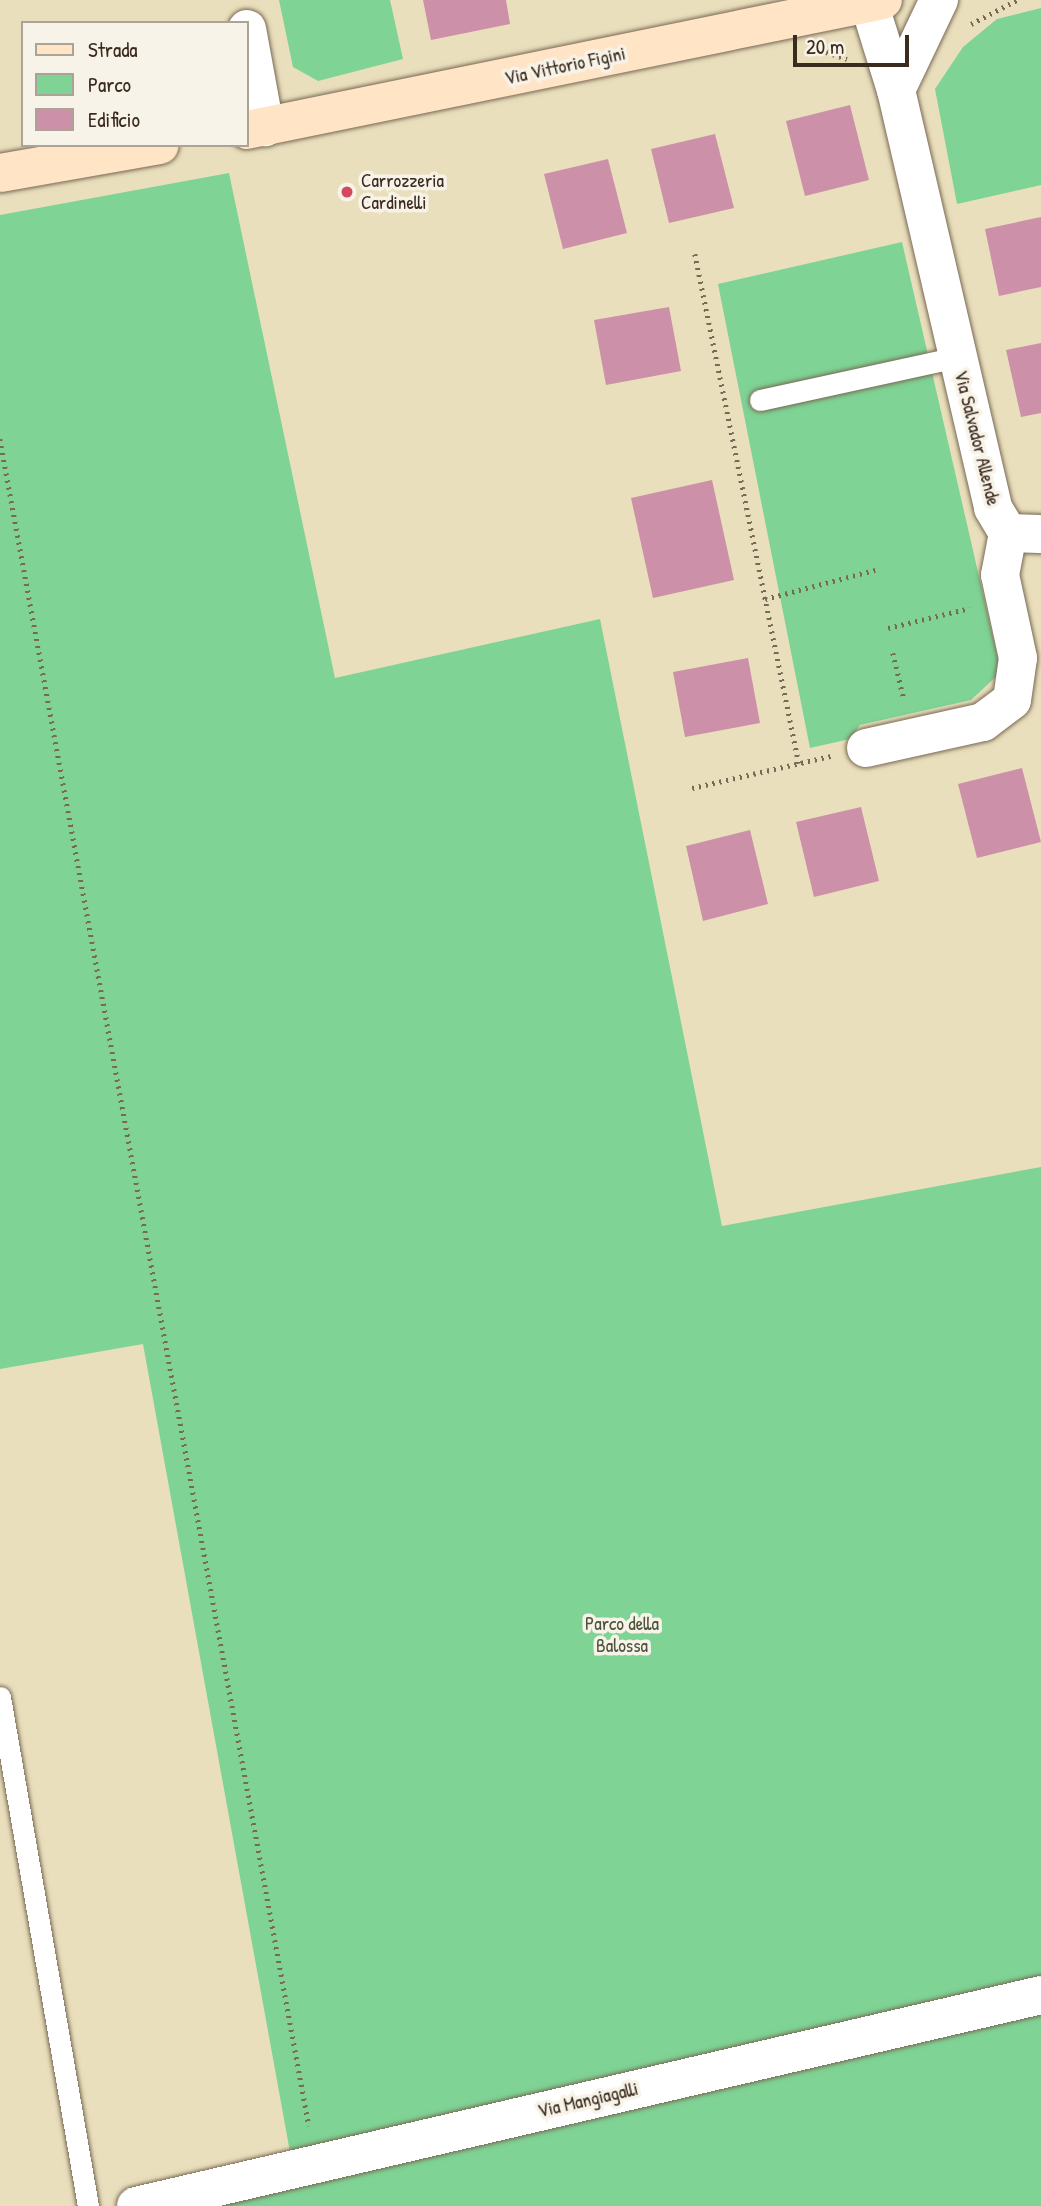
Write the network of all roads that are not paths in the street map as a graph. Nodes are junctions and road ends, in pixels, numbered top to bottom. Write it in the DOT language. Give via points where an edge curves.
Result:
graph roads {
  1 [pos="241,0"];
  2 [pos="939,0"];
  3 [pos="876,2"];
  4 [pos="246,21"];
  5 [pos="248,40"];
  6 [pos="896,90"];
  7 [pos="256,129"];
  8 [pos="149,147"];
  9 [pos="0,173"];
  10 [pos="957,357"];
  11 [pos="760,400"];
  12 [pos="1025,534"];
  13 [pos="866,748"];
  14 [pos="0,1697"];
  15 [pos="1041,1995"];
  16 [pos="88,2206"];
  17 [pos="136,2206"];
  1 -- 4 [label="street"];
  2 -- 6 [label="street"];
  3 -- 6 [label="street, Via Salvador Allende"];
  3 -- 7 [label="street, Via Vittorio Figini"];
  5 -- 7 [label="street"];
  6 -- 10 [label="street, Via Salvador Allende"];
  8 -- 9 [label="street"];
  10 -- 11 [label="lane"];
  10 -- 12 [label="street, Via Salvador Allende" via="993,508"];
  12 -- 13 [label="street, Via Salvador Allende" via="1000,575 1018,658 1012,700 983,722"];
  14 -- 16 [label="lane"];
  15 -- 17 [label="street, Via Mangiagalli"];
}
